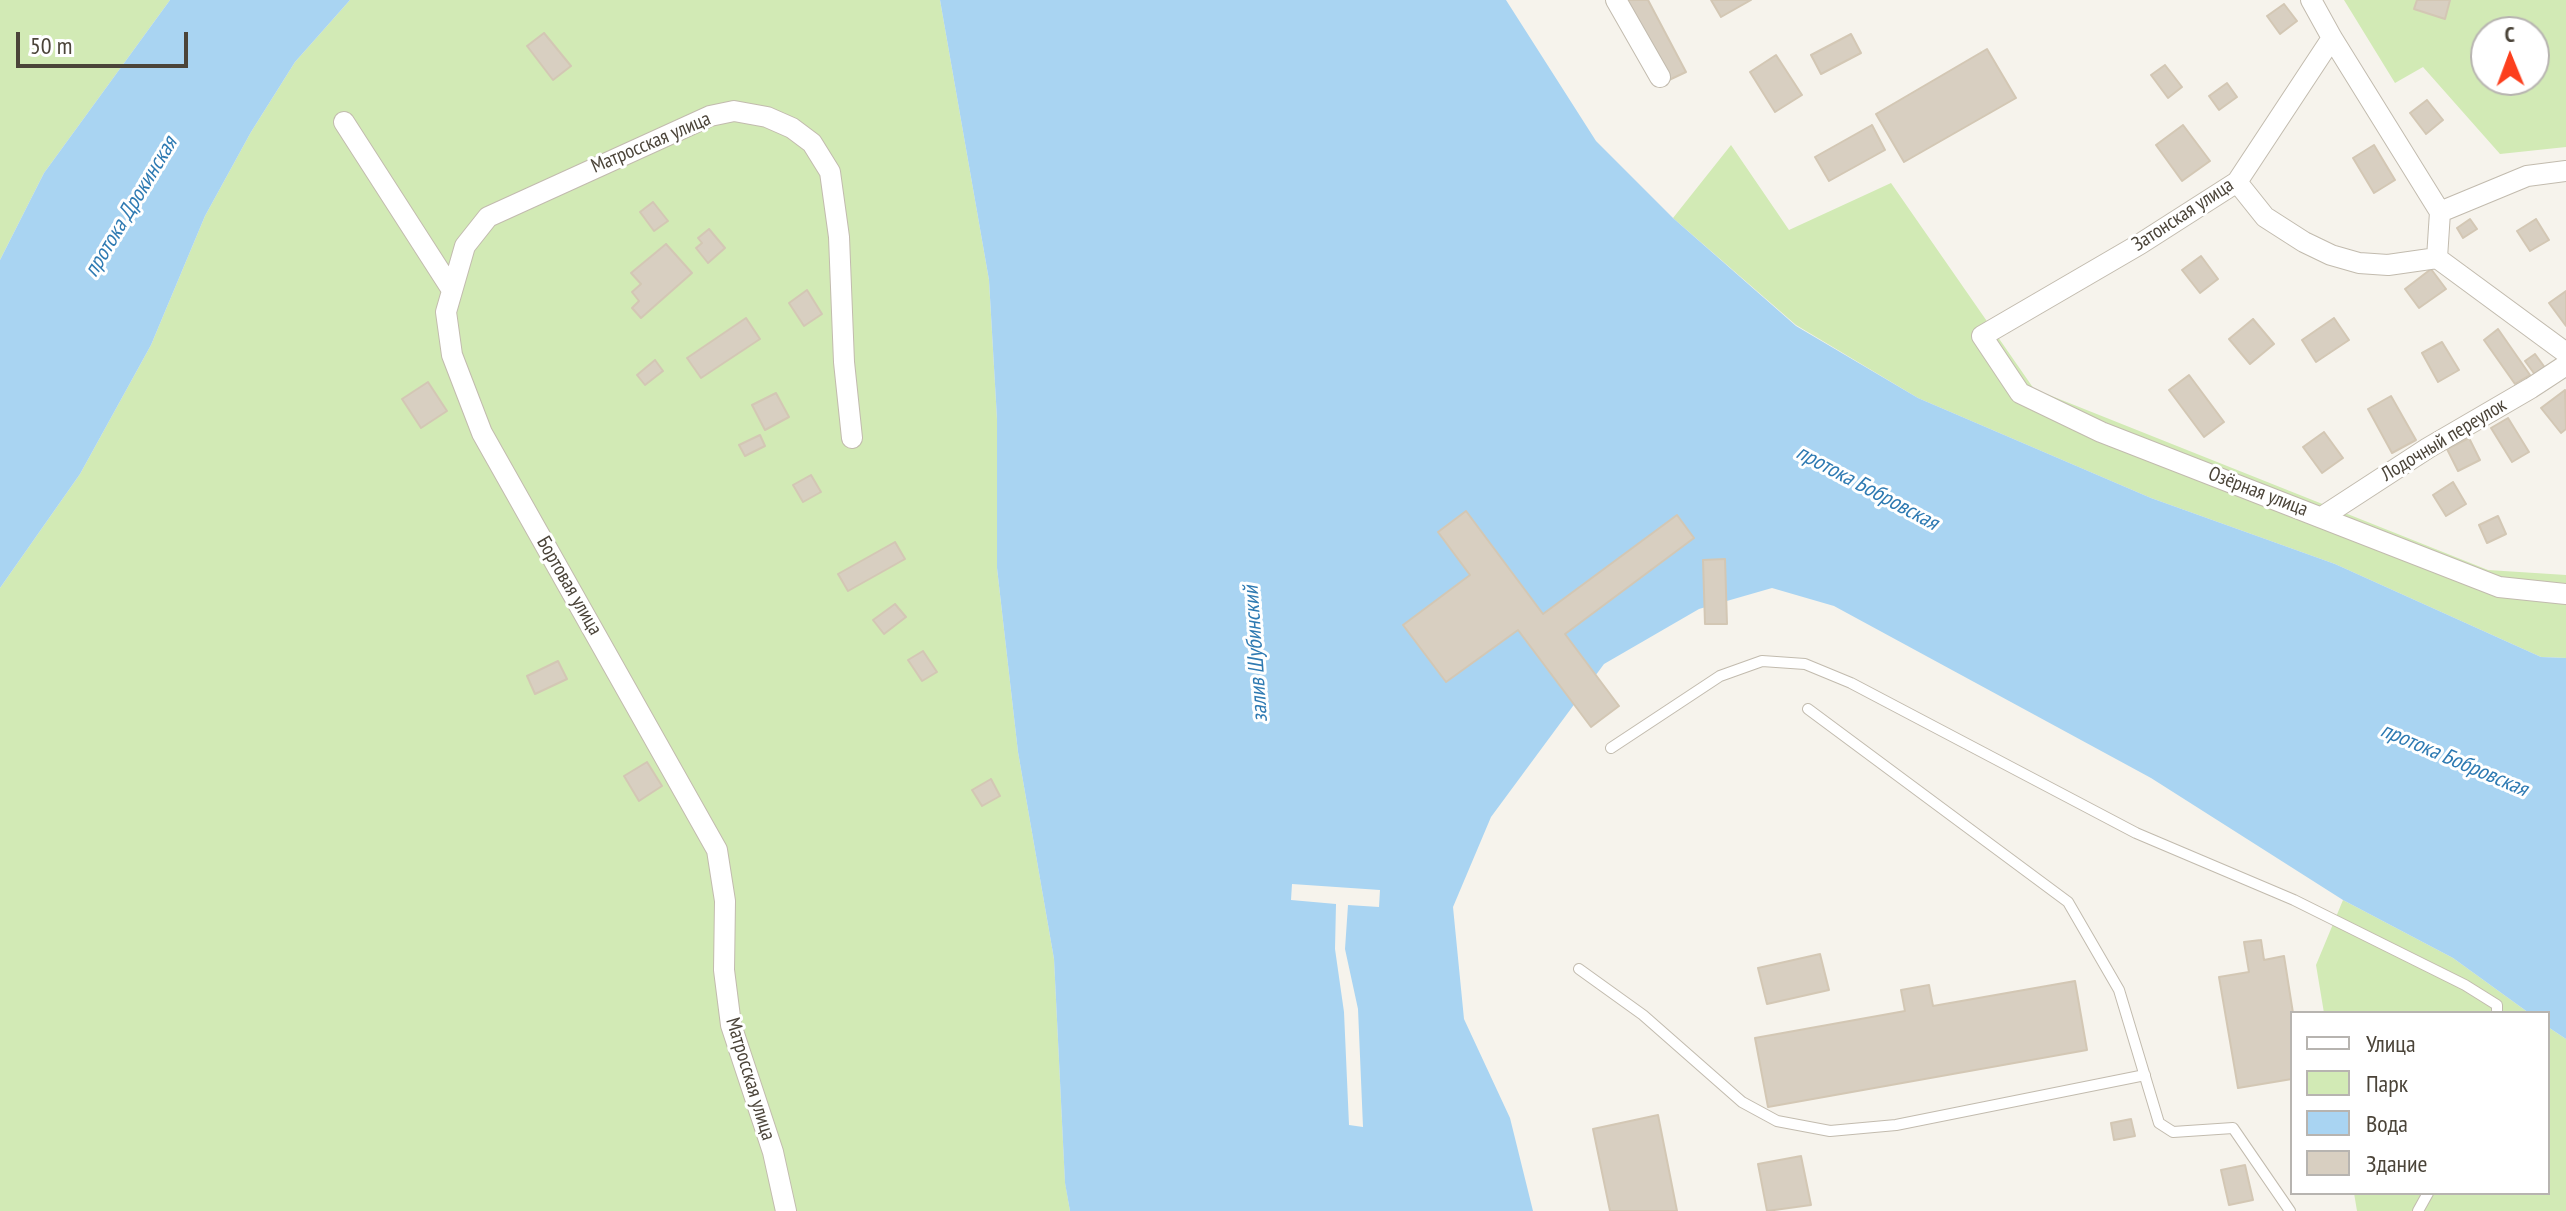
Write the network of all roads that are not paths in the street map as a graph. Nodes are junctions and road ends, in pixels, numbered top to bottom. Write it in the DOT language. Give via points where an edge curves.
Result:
graph roads {
  1 [pos="1616,0"];
  2 [pos="2311,0"];
  3 [pos="2332,38"];
  4 [pos="1660,77"];
  5 [pos="344,122"];
  6 [pos="2566,171"];
  7 [pos="2237,182"];
  8 [pos="2440,212"];
  9 [pos="2437,258"];
  10 [pos="452,290"];
  11 [pos="446,312"];
  12 [pos="1982,336"];
  13 [pos="2566,353"];
  14 [pos="2566,365"];
  15 [pos="852,438"];
  16 [pos="2322,517"];
  17 [pos="2566,594"];
  18 [pos="1808,709"];
  19 [pos="1611,748"];
  20 [pos="717,850"];
  21 [pos="1579,969"];
  22 [pos="2497,1011"];
  23 [pos="2145,1075"];
  24 [pos="786,1211"];
  25 [pos="2290,1211"];
  1 -- 4 [label="street"];
  2 -- 3 [label="street"];
  3 -- 7 [label="street, Затонская улица"];
  3 -- 8 [label="street"];
  5 -- 10 [label="street"];
  6 -- 8 [label="street" via="2527,176"];
  7 -- 9 [label="street" via="2265,217 2331,255 2388,265"];
  7 -- 12 [label="street, Затонская улица"];
  8 -- 9 [label="street"];
  9 -- 13 [label="street"];
  10 -- 11 [label="street, Матросская улица"];
  10 -- 15 [label="street, Матросская улица" via="465,246 488,217 710,116 734,111 767,117 812,143 830,172"];
  11 -- 20 [label="street, Бортовая улица" via="452,355 482,433"];
  12 -- 16 [label="street, Озёрная улица" via="2020,393 2101,432"];
  14 -- 16 [label="street, Лодочный переулок"];
  16 -- 17 [label="street, Озёрная улица" via="2499,587"];
  18 -- 23 [label="lane" via="2068,902 2119,990"];
  19 -- 22 [label="lane" via="1720,676 1762,661 1805,664 2136,833 2294,900 2465,985 2497,1005"];
  20 -- 24 [label="street, Матросская улица" via="731,1025 773,1152"];
  21 -- 23 [label="lane" via="1643,1015 1742,1102 1777,1121 1817,1129 1896,1125"];
  23 -- 25 [label="lane" via="2159,1123 2173,1132 2233,1128"];
}
